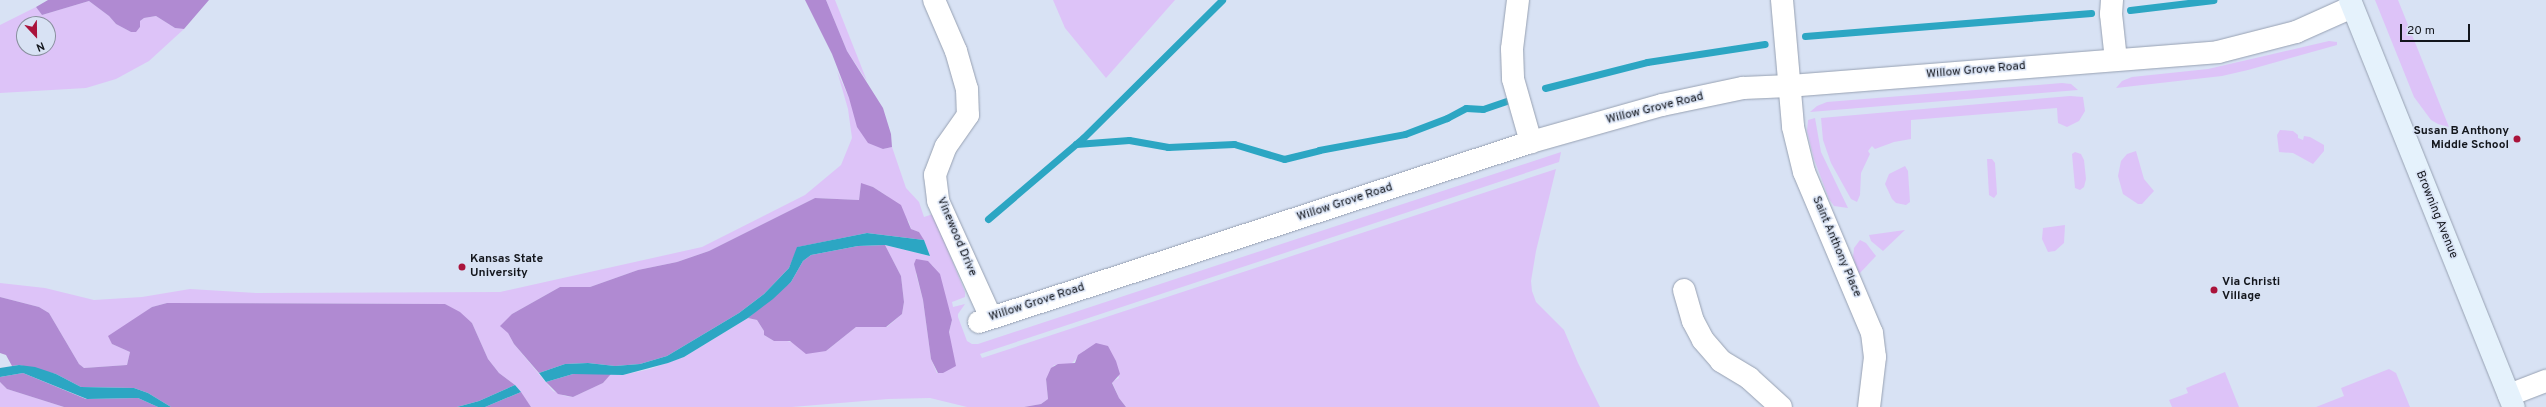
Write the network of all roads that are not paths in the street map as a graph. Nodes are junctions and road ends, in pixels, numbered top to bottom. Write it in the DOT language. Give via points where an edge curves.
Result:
graph roads {
  1 [pos="934,0"];
  2 [pos="1518,0"];
  3 [pos="1782,0"];
  4 [pos="2112,0"];
  5 [pos="2351,3"];
  6 [pos="2116,60"];
  7 [pos="1789,86"];
  8 [pos="1531,142"];
  9 [pos="1684,290"];
  10 [pos="985,320"];
  11 [pos="2546,381"];
  12 [pos="2511,401"];
  13 [pos="1780,407"];
  14 [pos="1868,407"];
  1 -- 10 [label="street, Vinewood Drive" via="956,51 967,89 968,115 946,146 935,174 938,201"];
  2 -- 8 [label="street" via="1512,49 1513,79"];
  3 -- 7 [label="street, Saint Anthony Place"];
  4 -- 6 [label="street" via="2110,14"];
  5 -- 6 [label="street, Willow Grove Road" via="2296,32 2218,52"];
  5 -- 12 [label="street, Browning Avenue"];
  6 -- 7 [label="street, Willow Grove Road"];
  7 -- 8 [label="street, Willow Grove Road" via="1743,88 1662,105"];
  7 -- 14 [label="street, Saint Anthony Place" via="1793,126 1804,172 1872,333 1875,357"];
  8 -- 10 [label="street, Willow Grove Road"];
  9 -- 13 [label="street" via="1693,321 1703,340 1721,361 1750,378"];
  11 -- 12 [label="street"];
}
